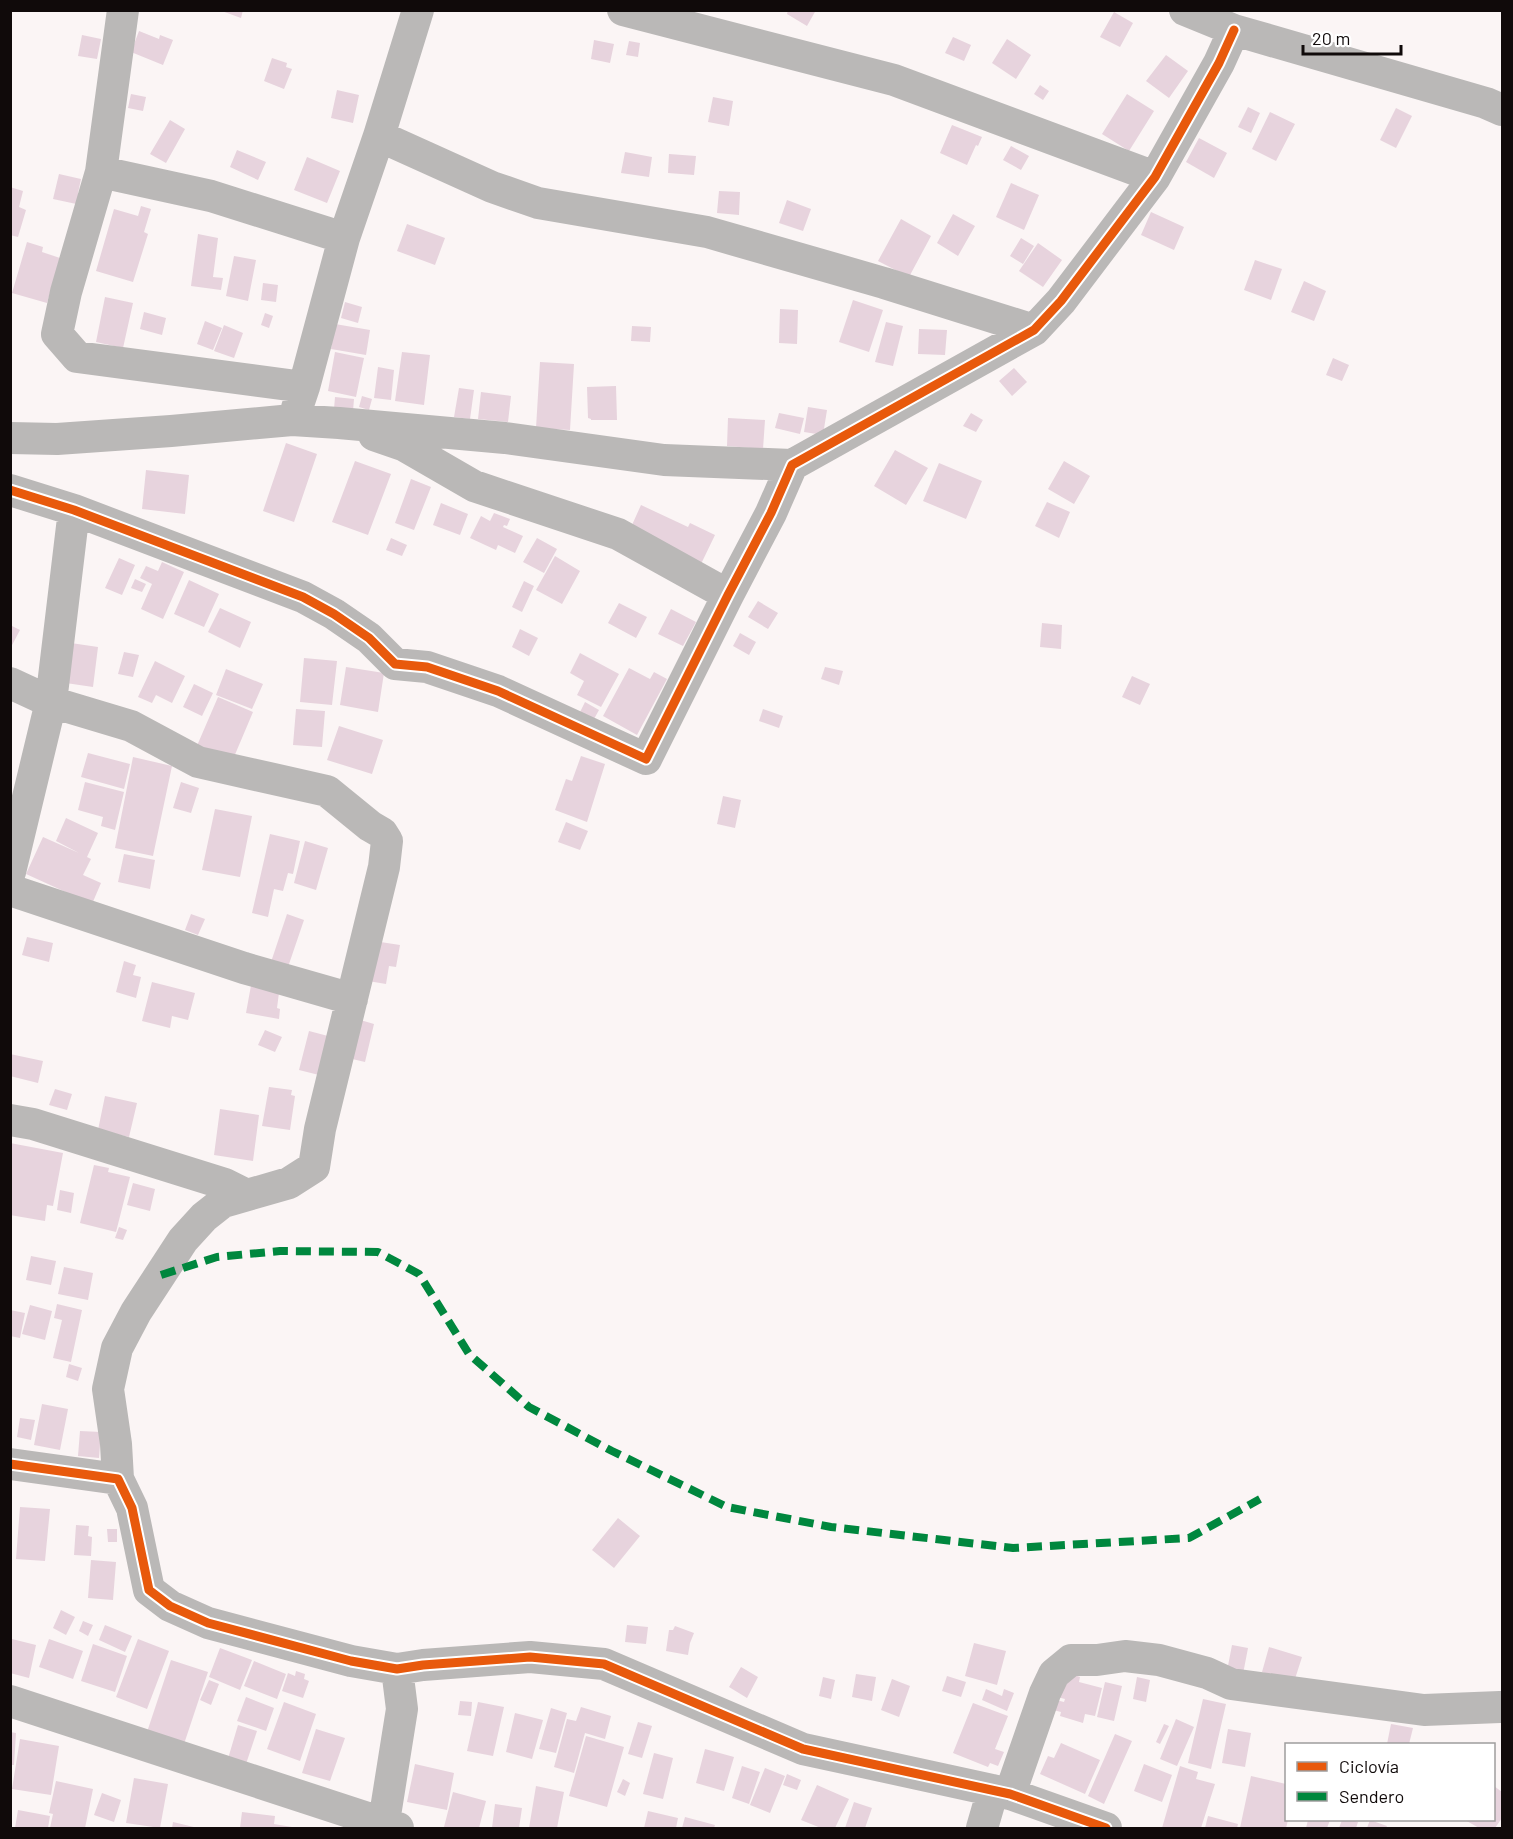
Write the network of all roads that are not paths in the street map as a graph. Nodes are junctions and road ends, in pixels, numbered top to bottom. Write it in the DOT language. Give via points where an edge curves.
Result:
graph roads {
  1 [pos="123,10"];
  2 [pos="418,10"];
  3 [pos="622,10"];
  4 [pos="1185,10"];
  5 [pos="1234,30"];
  6 [pos="1503,110"];
  7 [pos="379,136"];
  8 [pos="101,172"];
  9 [pos="1155,177"];
  10 [pos="344,238"];
  11 [pos="1034,330"];
  12 [pos="304,387"];
  13 [pos="292,420"];
  14 [pos="339,423"];
  15 [pos="10,438"];
  16 [pos="792,465"];
  17 [pos="10,490"];
  18 [pos="74,510"];
  19 [pos="728,595"];
  20 [pos="10,683"];
  21 [pos="51,702"];
  22 [pos="12,855"];
  23 [pos="10,890"];
  24 [pos="352,999"];
  25 [pos="10,1120"];
  26 [pos="247,1195"];
  27 [pos="10,1464"];
  28 [pos="118,1479"];
  29 [pos="397,1669"];
  30 [pos="10,1701"];
  31 [pos="1500,1707"];
  32 [pos="1001,1792"];
  33 [pos="389,1827"];
  34 [pos="982,1828"];
  35 [pos="1106,1828"];
  1 -- 8 [label="street"];
  2 -- 7 [label="street"];
  3 -- 9 [label="street" via="894,80"];
  4 -- 5 [label="street"];
  5 -- 6 [label="street"];
  5 -- 9 [label="street"];
  7 -- 10 [label="street"];
  7 -- 11 [label="street" via="492,187 538,203 707,232"];
  8 -- 10 [label="street" via="211,196"];
  8 -- 12 [label="street" via="57,334 77,357"];
  9 -- 11 [label="street" via="1061,301"];
  10 -- 12 [label="street"];
  11 -- 16 [label="street"];
  12 -- 13 [label="street"];
  13 -- 14 [label="street"];
  13 -- 15 [label="street" via="91,436"];
  14 -- 16 [label="street" via="505,438 664,460"];
  14 -- 19 [label="street" via="403,446 474,486 618,534"];
  16 -- 19 [label="street"];
  17 -- 18 [label="street"];
  18 -- 19 [label="street" via="303,597 369,638 395,664 427,667 498,691 646,759"];
  18 -- 21 [label="street"];
  20 -- 21 [label="street"];
  21 -- 22 [label="street"];
  21 -- 24 [label="street" via="131,726 198,762 327,791 382,833 387,851"];
  23 -- 24 [label="street" via="244,968"];
  24 -- 26 [label="street" via="314,1167 289,1183"];
  25 -- 26 [label="street" via="225,1184"];
  26 -- 28 [label="street" via="223,1202 183,1240 117,1348 108,1389"];
  27 -- 28 [label="street"];
  28 -- 29 [label="street" via="132,1508 149,1590 170,1606 208,1623 351,1661"];
  29 -- 32 [label="street" via="530,1658 604,1664 803,1749"];
  29 -- 33 [label="street" via="402,1709"];
  30 -- 33 [label="street"];
  31 -- 32 [label="street" via="1424,1710 1231,1684 1159,1660 1125,1656 1071,1660 1054,1674"];
  32 -- 34 [label="street"];
  32 -- 35 [label="street"];
}
